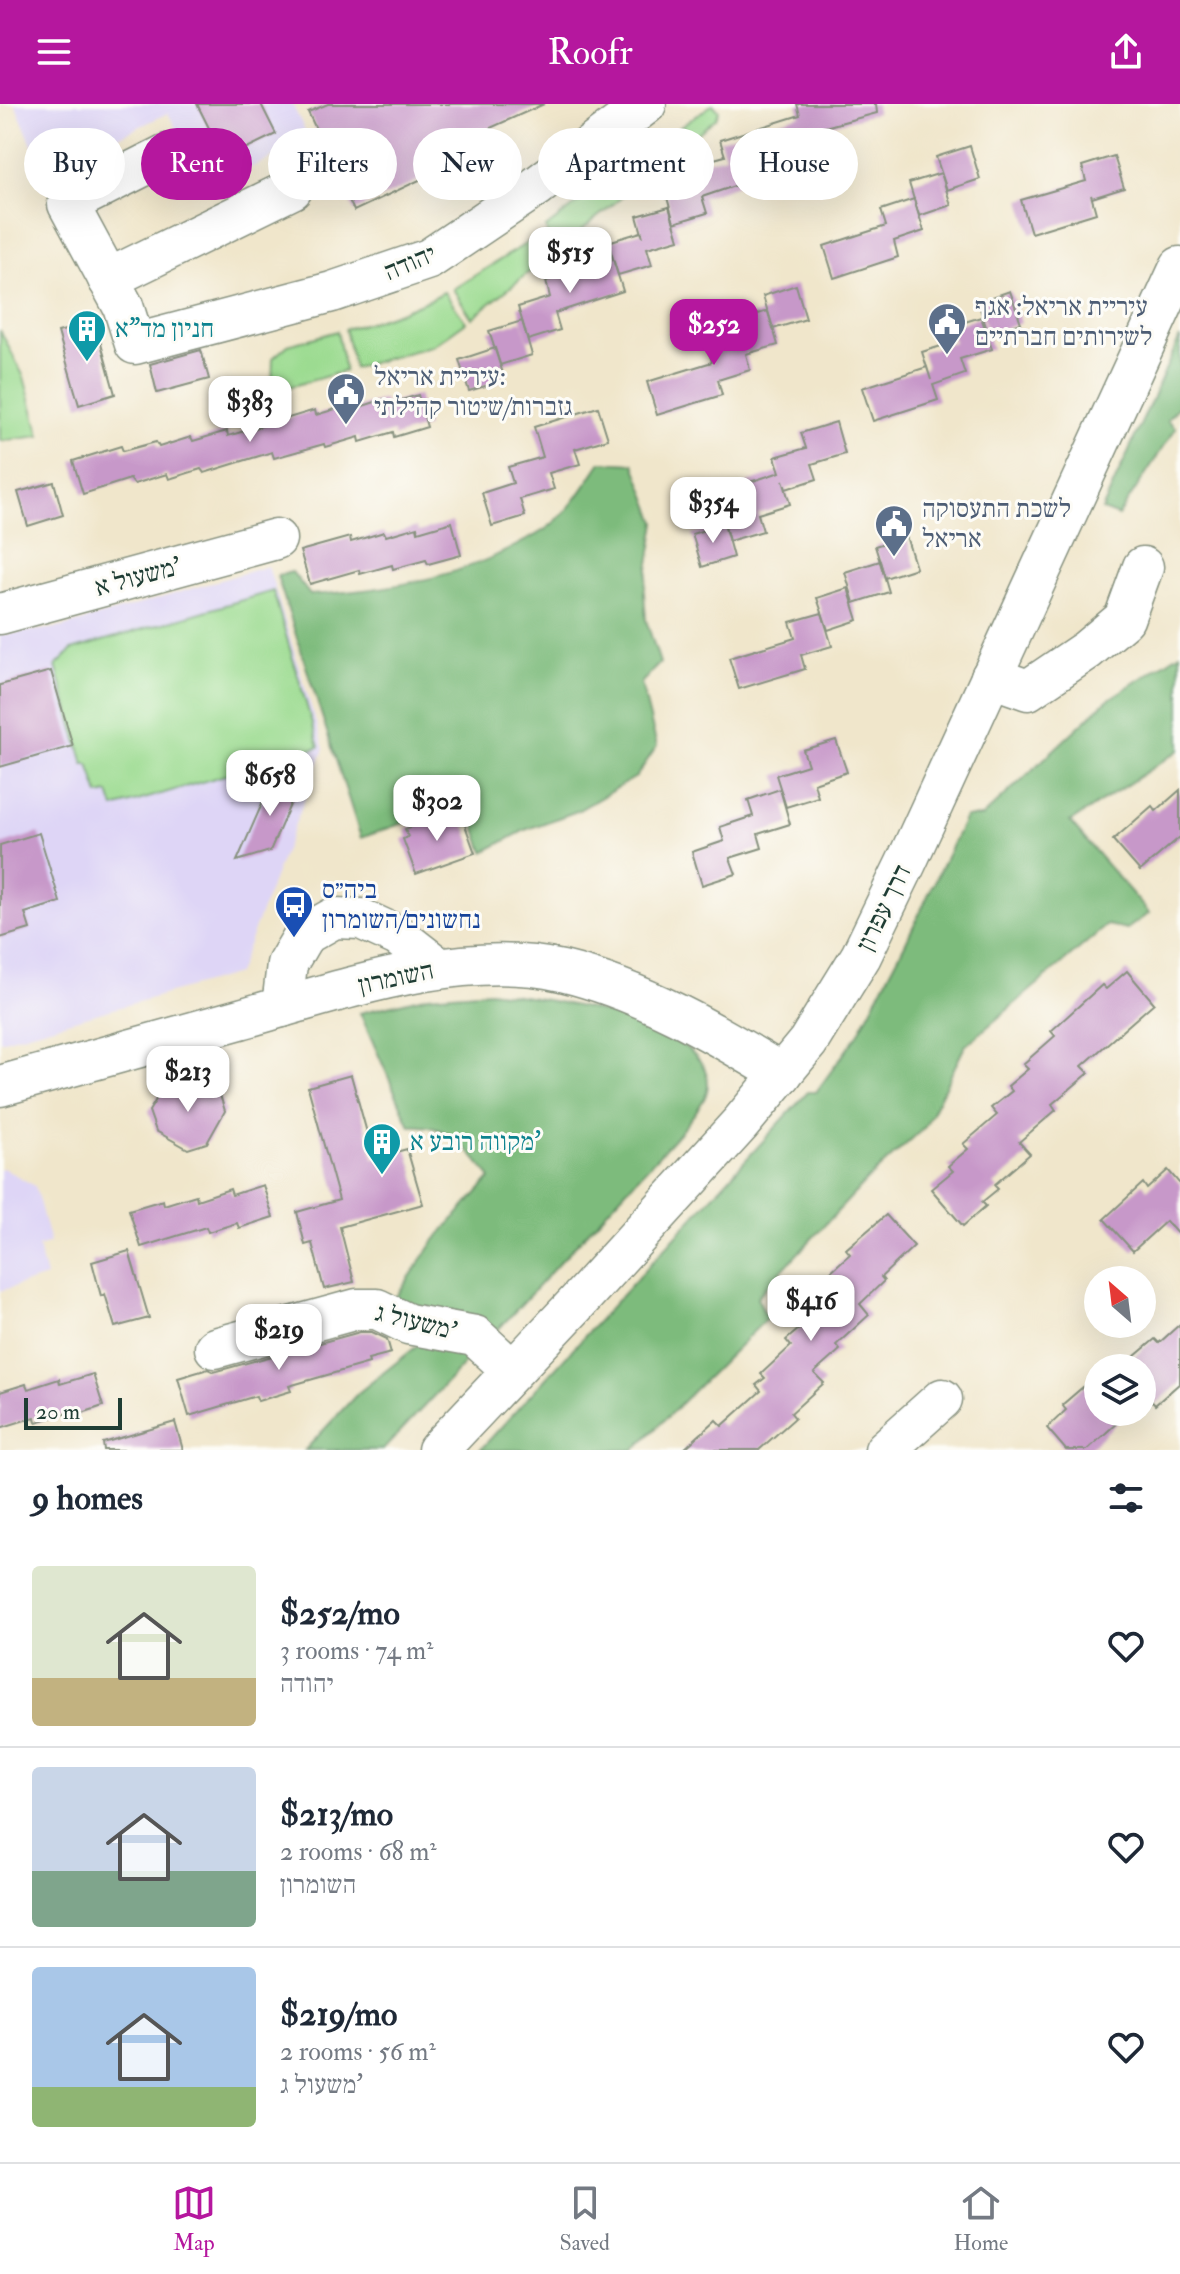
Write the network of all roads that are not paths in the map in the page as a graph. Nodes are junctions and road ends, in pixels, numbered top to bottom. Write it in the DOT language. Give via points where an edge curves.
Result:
graph roads {
  1 [pos="646,104"];
  2 [pos="141,167"];
  3 [pos="270,200"];
  4 [pos="1180,267"];
  5 [pos="108,279"];
  6 [pos="276,539"];
  7 [pos="1143,567"];
  8 [pos="0,614"];
  9 [pos="991,677"];
  10 [pos="439,968"];
  11 [pos="282,1007"];
  12 [pos="782,1074"];
  13 [pos="0,1086"];
  14 [pos="215,1348"];
  15 [pos="512,1370"];
  16 [pos="942,1399"];
  17 [pos="438,1450"];
  18 [pos="885,1450"];
  1 -- 5 [label="street, יהודה" via="429,259 332,292 135,344"];
  2 -- 5 [label="street" via="68,204"];
  3 -- 5 [label="street"];
  4 -- 9 [label="street, דרך עפרון"];
  6 -- 8 [label="street, משעול א'"];
  7 -- 9 [label="street" via="1124,619 1087,650 1028,690"];
  9 -- 12 [label="street, דרך עפרון" via="861,956"];
  10 -- 11 [label="street, השומרון"];
  10 -- 11 [label="street" via="398,936 361,919 334,918 304,935 287,964"];
  10 -- 12 [label="street, השומרון" via="497,964 561,971 659,1006"];
  11 -- 13 [label="street, השומרון"];
  12 -- 15 [label="street, דרך עפרון"];
  14 -- 15 [label="street, משעול ג'" via="357,1309 377,1309 408,1324 475,1336"];
  15 -- 17 [label="street, דרך עפרון"];
  16 -- 18 [label="street"];
}
